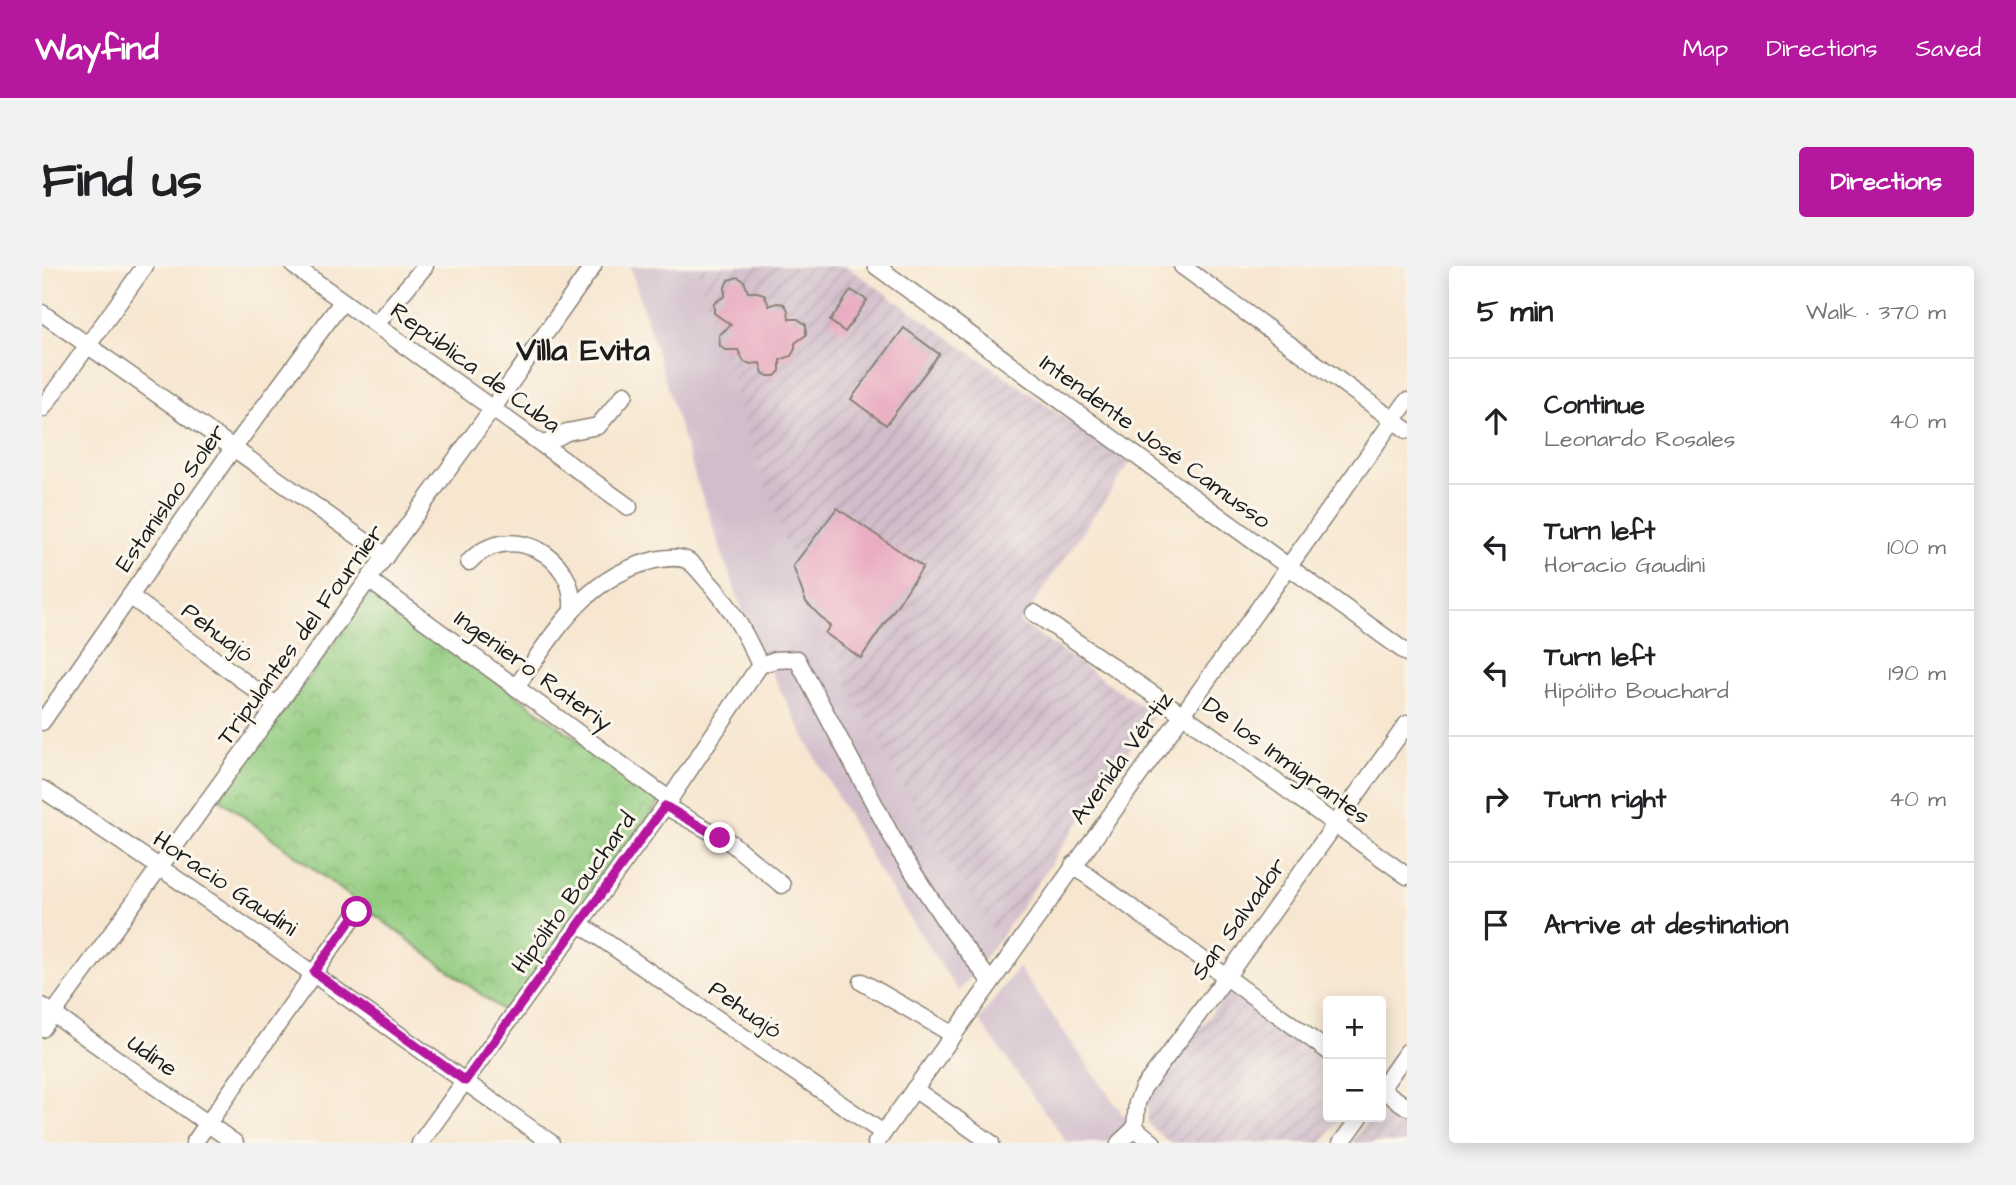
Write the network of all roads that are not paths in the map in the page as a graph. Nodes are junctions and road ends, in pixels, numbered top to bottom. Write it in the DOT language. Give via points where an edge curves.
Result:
graph roads {
  1 [pos="145,266"];
  2 [pos="294,266"];
  3 [pos="324,266"];
  4 [pos="425,266"];
  5 [pos="593,266"];
  6 [pos="876,266"];
  7 [pos="1182,266"];
  8 [pos="313,280"];
  9 [pos="342,302"];
  10 [pos="42,313"];
  11 [pos="376,324"];
  12 [pos="88,346"];
  13 [pos="625,394"];
  14 [pos="1407,401"];
  15 [pos="493,408"];
  16 [pos="42,409"];
  17 [pos="1393,420"];
  18 [pos="1407,430"];
  19 [pos="543,445"];
  20 [pos="232,450"];
  21 [pos="628,507"];
  22 [pos="386,556"];
  23 [pos="469,562"];
  24 [pos="1287,568"];
  25 [pos="369,580"];
  26 [pos="130,596"];
  27 [pos="572,608"];
  28 [pos="1034,613"];
  29 [pos="1407,653"];
  30 [pos="760,665"];
  31 [pos="516,688"];
  32 [pos="277,706"];
  33 [pos="1182,714"];
  34 [pos="42,722"];
  35 [pos="1407,724"];
  36 [pos="42,789"];
  37 [pos="667,803"];
  38 [pos="1335,824"];
  39 [pos="1073,865"];
  40 [pos="162,867"];
  41 [pos="1407,876"];
  42 [pos="782,885"];
  43 [pos="357,912"];
  44 [pos="580,923"];
  45 [pos="314,972"];
  46 [pos="1227,976"];
  47 [pos="990,981"];
  48 [pos="862,982"];
  49 [pos="47,1010"];
  50 [pos="42,1029"];
  51 [pos="954,1035"];
  52 [pos="1323,1047"];
  53 [pos="1407,1052"];
  54 [pos="465,1081"];
  55 [pos="1386,1082"];
  56 [pos="914,1089"];
  57 [pos="1386,1092"];
  58 [pos="1407,1107"];
  59 [pos="1356,1122"];
  60 [pos="209,1123"];
  61 [pos="1135,1128"];
  62 [pos="879,1138"];
  63 [pos="194,1143"];
  64 [pos="235,1143"];
  65 [pos="421,1143"];
  66 [pos="551,1143"];
  67 [pos="990,1143"];
  68 [pos="1119,1143"];
  69 [pos="1153,1143"];
  70 [pos="1341,1143"];
  1 -- 12 [label="street"];
  2 -- 8 [label="street, República de Cuba"];
  3 -- 8 [label="street"];
  4 -- 11 [label="street"];
  5 -- 15 [label="street, Tripulantes del Fournier"];
  6 -- 24 [label="street, Intendente José Camusso"];
  7 -- 17 [label="street"];
  8 -- 9 [label="street, República de Cuba"];
  9 -- 11 [label="street, República de Cuba"];
  9 -- 20 [label="street, Estanislao Soler"];
  10 -- 12 [label="street"];
  11 -- 15 [label="street, República de Cuba"];
  12 -- 16 [label="street"];
  12 -- 20 [label="street"];
  13 -- 19 [label="street" via="598,426 567,432"];
  14 -- 17 [label="street, Avenida Vértiz"];
  15 -- 19 [label="street, República de Cuba"];
  15 -- 22 [label="street, Tripulantes del Fournier"];
  17 -- 18 [label="street"];
  17 -- 24 [label="street, Avenida Vértiz"];
  19 -- 21 [label="street, República de Cuba"];
  20 -- 22 [label="street"];
  20 -- 26 [label="street, Estanislao Soler"];
  22 -- 25 [label="street, Tripulantes del Fournier"];
  23 -- 27 [label="street" via="499,543 522,543 555,562 569,585"];
  24 -- 29 [label="street, Intendente José Camusso"];
  24 -- 33 [label="street, Avenida Vértiz"];
  25 -- 31 [label="street, Ingeniero Rateriy"];
  25 -- 32 [label="street, Tripulantes del Fournier"];
  26 -- 32 [label="street, Pehuajó"];
  26 -- 34 [label="street, Estanislao Soler"];
  27 -- 30 [label="street" via="628,568 660,559 683,559 718,590"];
  27 -- 31 [label="street"];
  28 -- 33 [label="street, De los Inmigrantes"];
  30 -- 37 [label="street, Hipólito Bouchard"];
  30 -- 47 [label="street" via="797,659 901,852"];
  31 -- 37 [label="street, Ingeniero Rateriy"];
  32 -- 40 [label="street, Tripulantes del Fournier"];
  33 -- 38 [label="street, De los Inmigrantes"];
  33 -- 39 [label="street, Avenida Vértiz"];
  35 -- 38 [label="street, San Salvador"];
  36 -- 40 [label="street, Horacio Gaudini"];
  37 -- 42 [label="street, Ingeniero Rateriy" via="731,843"];
  37 -- 44 [label="street, Hipólito Bouchard"];
  38 -- 41 [label="street, De los Inmigrantes"];
  38 -- 46 [label="street, San Salvador"];
  39 -- 46 [label="street"];
  39 -- 47 [label="street, Avenida Vértiz"];
  40 -- 45 [label="street, Horacio Gaudini"];
  40 -- 49 [label="street, Tripulantes del Fournier"];
  43 -- 45 [label="street"];
  44 -- 54 [label="street, Hipólito Bouchard"];
  44 -- 62 [label="street, Pehuajó"];
  45 -- 54 [label="street, Horacio Gaudini"];
  45 -- 60 [label="street"];
  46 -- 52 [label="street"];
  46 -- 61 [label="street, San Salvador" via="1143,1088"];
  47 -- 51 [label="street, Avenida Vértiz"];
  48 -- 51 [label="street"];
  49 -- 50 [label="street, Tripulantes del Fournier"];
  49 -- 60 [label="street, Udine"];
  51 -- 56 [label="street, Avenida Vértiz"];
  53 -- 55 [label="street"];
  54 -- 65 [label="street, Hipólito Bouchard"];
  54 -- 66 [label="street, Horacio Gaudini"];
  56 -- 62 [label="street, Avenida Vértiz"];
  56 -- 67 [label="street"];
  57 -- 58 [label="street"];
  59 -- 70 [label="street"];
  60 -- 63 [label="street"];
  60 -- 64 [label="street, Udine"];
  61 -- 68 [label="street"];
  61 -- 69 [label="street"];
}
